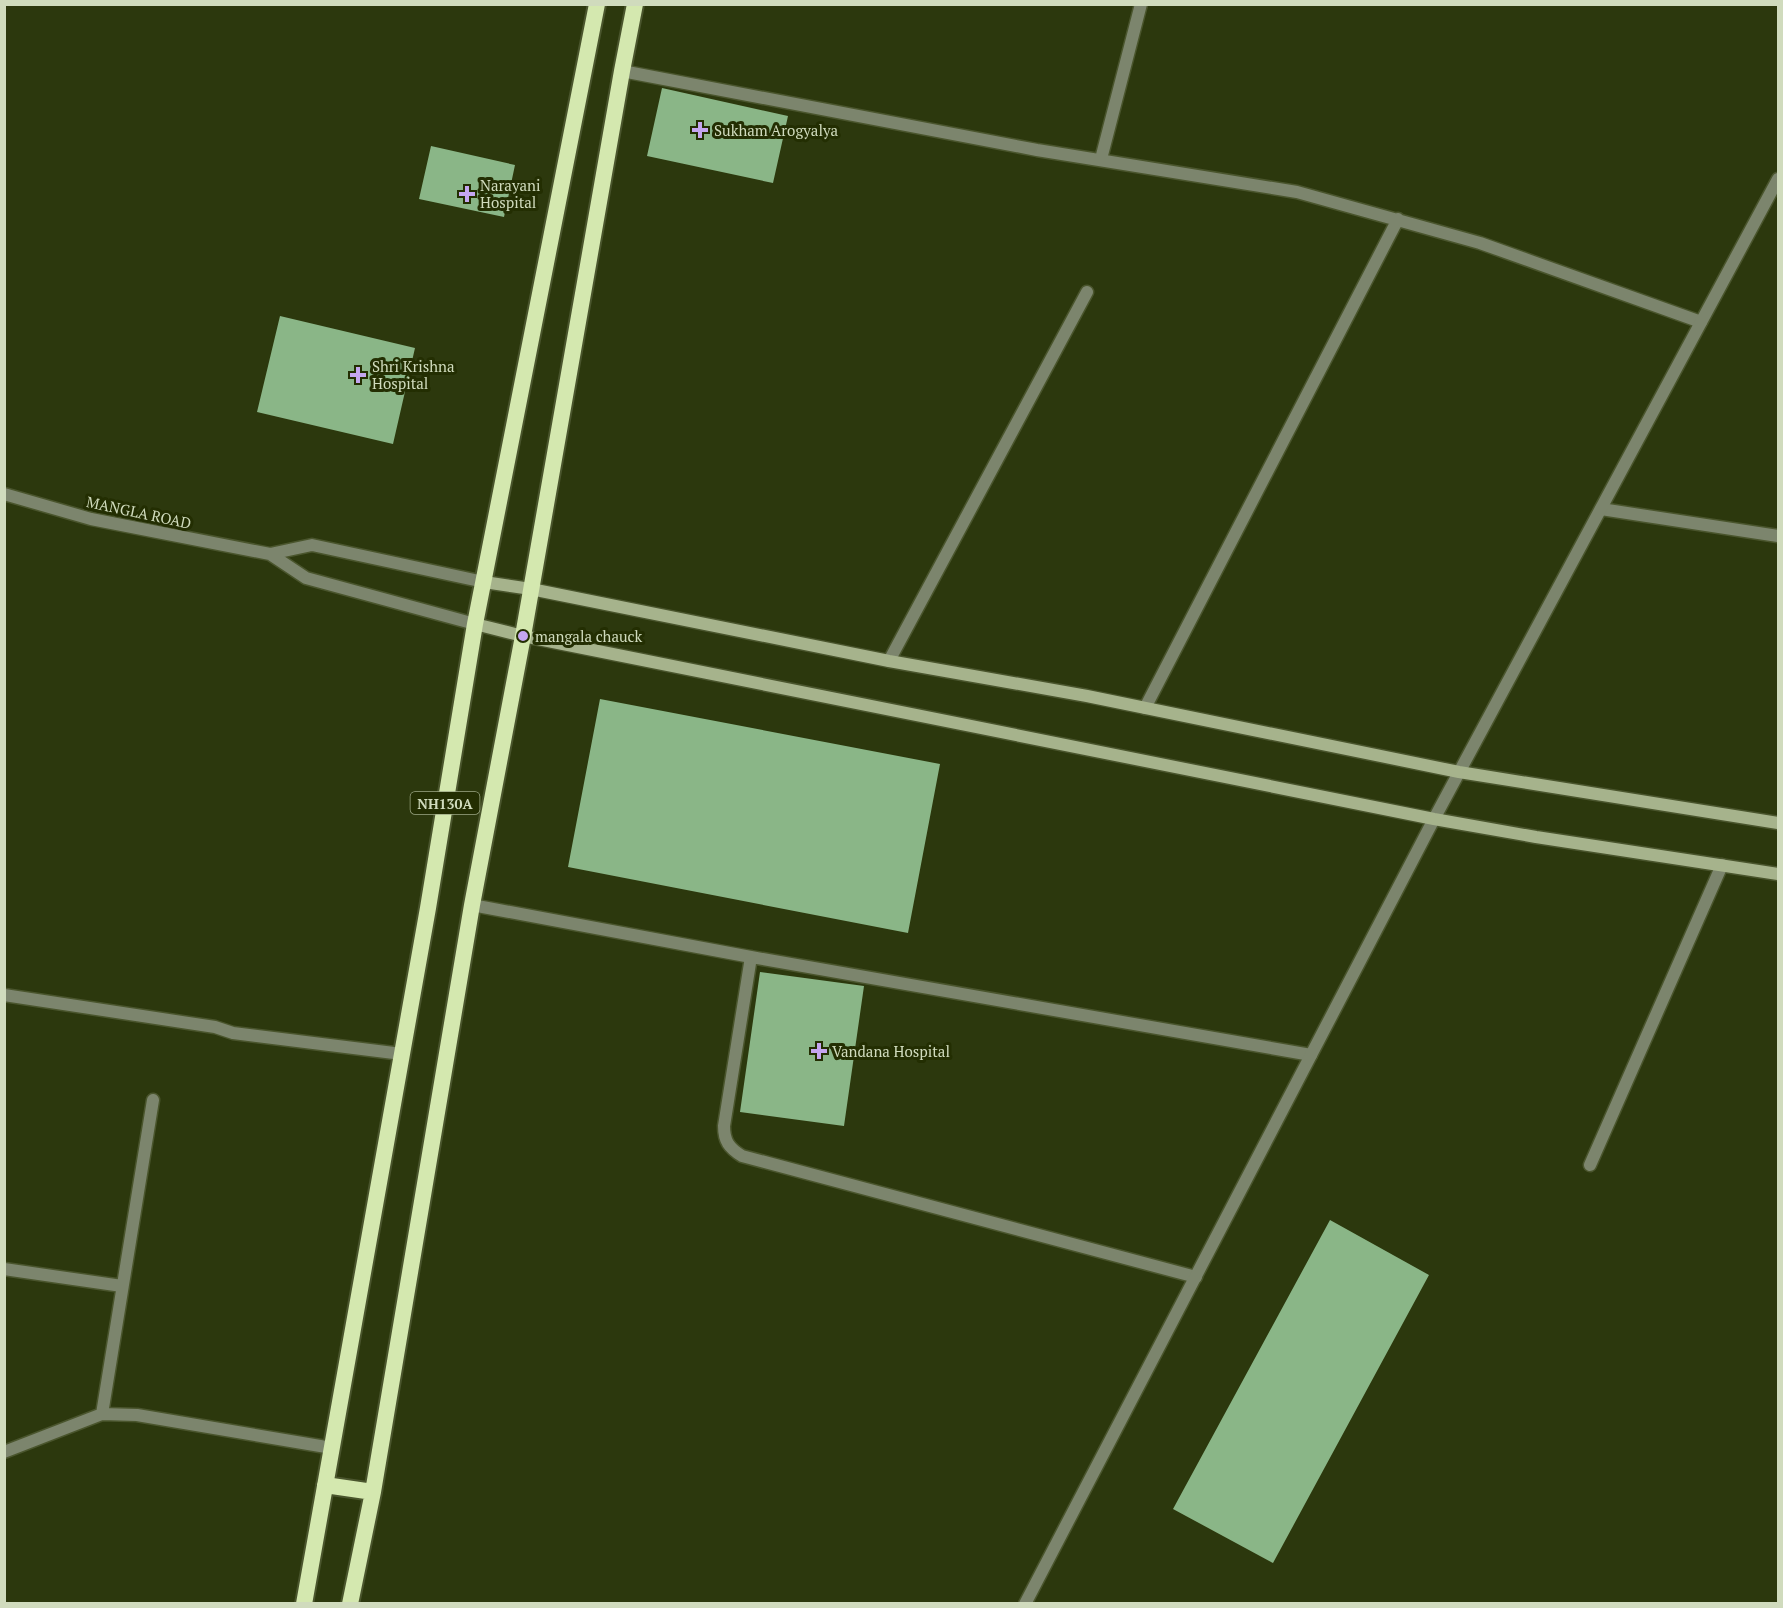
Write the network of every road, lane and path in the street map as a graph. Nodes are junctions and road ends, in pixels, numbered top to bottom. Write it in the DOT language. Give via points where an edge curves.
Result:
graph roads {
  1 [pos="597,4"];
  2 [pos="635,4"];
  3 [pos="1141,4"];
  4 [pos="622,71"];
  5 [pos="1101,159"];
  6 [pos="1779,179"];
  7 [pos="1398,219"];
  8 [pos="1087,292"];
  9 [pos="1701,322"];
  10 [pos="4,494"];
  11 [pos="1601,509"];
  12 [pos="1779,536"];
  13 [pos="270,554"];
  14 [pos="484,582"];
  15 [pos="531,589"];
  16 [pos="475,624"];
  17 [pos="523,636"];
  18 [pos="889,661"];
  19 [pos="1145,708"];
  20 [pos="1459,772"];
  21 [pos="1434,819"];
  22 [pos="1779,823"];
  23 [pos="1722,865"];
  24 [pos="1779,874"];
  25 [pos="472,905"];
  26 [pos="751,957"];
  27 [pos="4,995"];
  28 [pos="402,1054"];
  29 [pos="1311,1055"];
  30 [pos="153,1100"];
  31 [pos="1590,1165"];
  32 [pos="4,1269"];
  33 [pos="1196,1277"];
  34 [pos="122,1286"];
  35 [pos="102,1414"];
  36 [pos="332,1448"];
  37 [pos="4,1452"];
  38 [pos="326,1485"];
  39 [pos="373,1492"];
  40 [pos="304,1604"];
  41 [pos="350,1604"];
  42 [pos="1025,1604"];
  1 -- 14 [label="highway, NH130A"];
  2 -- 4 [label="highway, NH130A"];
  3 -- 5 [label="street"];
  4 -- 5 [label="street"];
  4 -- 15 [label="highway, NH130A"];
  5 -- 7 [label="street" via="1297,192"];
  6 -- 9 [label="street"];
  7 -- 9 [label="street" via="1480,243"];
  7 -- 19 [label="street"];
  8 -- 18 [label="street"];
  9 -- 11 [label="street"];
  10 -- 13 [label="street, MANGLA ROAD" via="91,519"];
  11 -- 12 [label="street"];
  11 -- 20 [label="street"];
  13 -- 14 [label="street, MANGLA ROAD" via="312,545"];
  13 -- 16 [label="street, MANGLA ROAD" via="306,578"];
  14 -- 15 [label="main road, MANGLA ROAD"];
  14 -- 16 [label="highway, NH130A"];
  15 -- 17 [label="highway, NH130A"];
  15 -- 18 [label="main road, MANGLA ROAD"];
  16 -- 17 [label="main road, MANGLA ROAD"];
  16 -- 28 [label="highway, NH130A"];
  17 -- 21 [label="main road, MANGLA ROAD"];
  17 -- 25 [label="highway, NH130A"];
  18 -- 19 [label="main road, MANGLA ROAD"];
  19 -- 20 [label="main road, MANGLA ROAD"];
  20 -- 21 [label="street"];
  20 -- 22 [label="main road, MANGLA ROAD"];
  21 -- 23 [label="main road, MANGLA ROAD"];
  21 -- 29 [label="street"];
  23 -- 24 [label="main road, MANGLA ROAD"];
  23 -- 31 [label="street"];
  25 -- 26 [label="street"];
  25 -- 39 [label="highway, NH130A"];
  26 -- 29 [label="street"];
  26 -- 33 [label="street" via="724,1126 724,1136 733,1151"];
  27 -- 28 [label="street" via="233,1033"];
  28 -- 36 [label="highway, NH130A"];
  29 -- 33 [label="street"];
  30 -- 34 [label="street"];
  32 -- 34 [label="street"];
  33 -- 42 [label="street"];
  34 -- 35 [label="street"];
  35 -- 36 [label="street" via="137,1415"];
  35 -- 37 [label="street"];
  36 -- 38 [label="highway, NH130A"];
  38 -- 39 [label="highway"];
  38 -- 40 [label="highway, NH130A"];
  39 -- 41 [label="highway, NH130A"];
}
